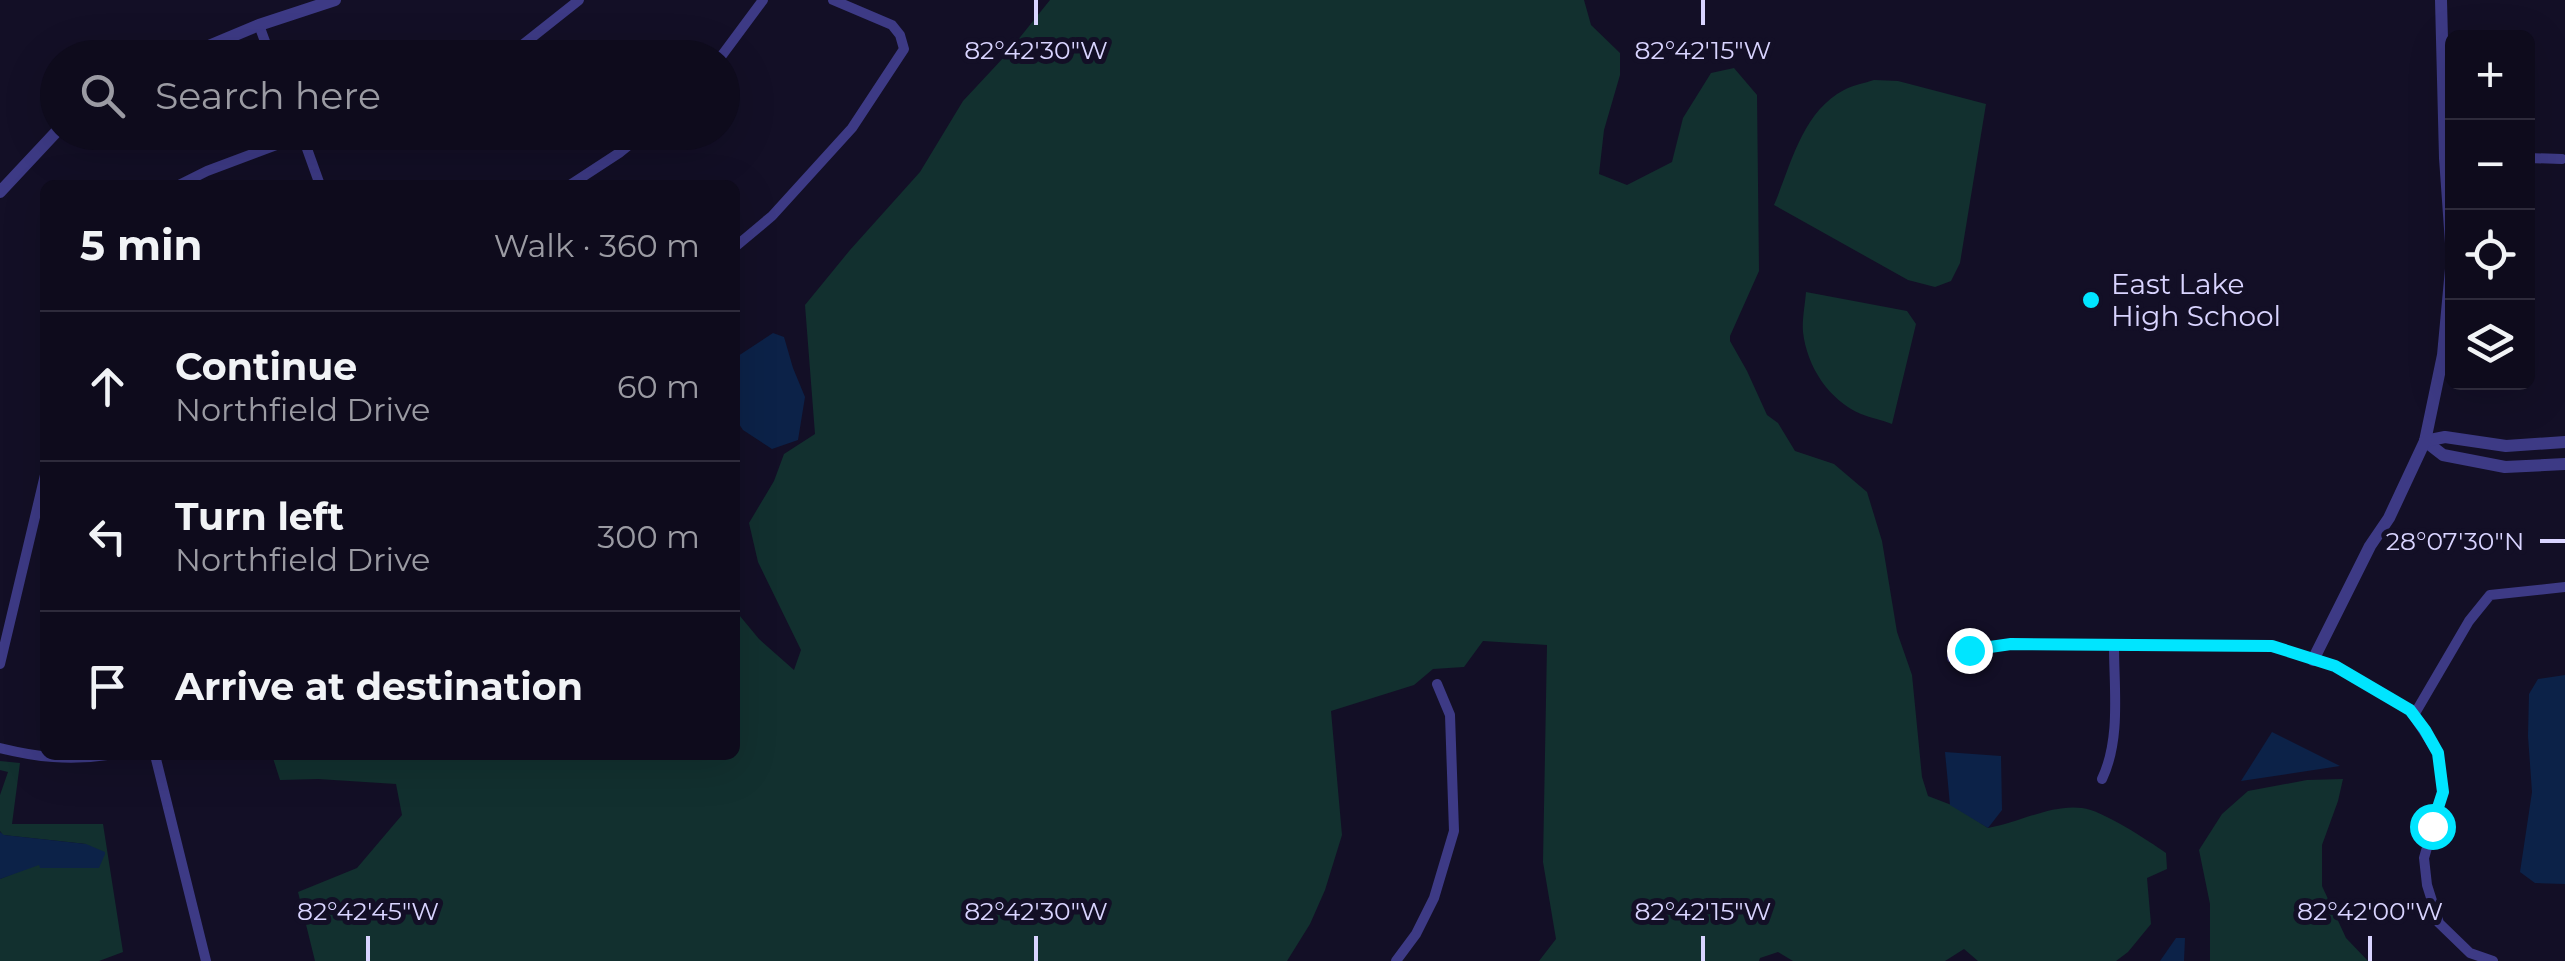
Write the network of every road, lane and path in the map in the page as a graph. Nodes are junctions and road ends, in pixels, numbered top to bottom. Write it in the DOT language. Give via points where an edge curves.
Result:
graph roads {
  1 [pos="335,0"];
  2 [pos="579,0"];
  3 [pos="763,0"];
  4 [pos="833,0"];
  5 [pos="2441,0"];
  6 [pos="260,25"];
  7 [pos="224,40"];
  8 [pos="265,40"];
  9 [pos="529,40"];
  10 [pos="733,40"];
  11 [pos="2447,120"];
  12 [pos="40,149"];
  13 [pos="263,150"];
  14 [pos="310,150"];
  15 [pos="623,150"];
  16 [pos="2535,158"];
  17 [pos="2562,158"];
  18 [pos="189,180"];
  19 [pos="319,180"];
  20 [pos="578,180"];
  21 [pos="0,190"];
  22 [pos="740,242"];
  23 [pos="2448,300"];
  24 [pos="2425,441"];
  25 [pos="2565,442"];
  26 [pos="2565,464"];
  27 [pos="40,496"];
  28 [pos="2565,587"];
  29 [pos="2114,646"];
  30 [pos="1952,658"];
  31 [pos="2313,660"];
  32 [pos="0,664"];
  33 [pos="1437,684"];
  34 [pos="2414,716"];
  35 [pos="0,748"];
  36 [pos="40,756"];
  37 [pos="156,760"];
  38 [pos="2102,779"];
  39 [pos="206,961"];
  40 [pos="1396,961"];
  41 [pos="2494,961"];
  1 -- 6 [label="street"];
  2 -- 9 [label="street"];
  3 -- 10 [label="street"];
  4 -- 22 [label="street" via="892,25 904,49 852,128"];
  5 -- 11 [label="street"];
  6 -- 7 [label="street"];
  6 -- 8 [label="street"];
  12 -- 21 [label="street"];
  13 -- 18 [label="street"];
  14 -- 19 [label="street"];
  15 -- 20 [label="street"];
  16 -- 17 [label="street"];
  23 -- 24 [label="street"];
  24 -- 25 [label="street"];
  24 -- 26 [label="street" via="2443,455 2505,466"];
  24 -- 31 [label="street"];
  27 -- 32 [label="street"];
  28 -- 34 [label="street" via="2490,595"];
  29 -- 30 [label="street" via="2011,644"];
  29 -- 31 [label="street" via="2272,646"];
  29 -- 38 [label="street" via="2114,741"];
  31 -- 34 [label="street" via="2335,666"];
  33 -- 40 [label="street" via="1450,714 1454,831 1434,898"];
  34 -- 41 [label="street" via="2438,753 2443,792 2424,858 2427,885 2440,923 2470,952"];
  35 -- 36 [label="street"];
  37 -- 39 [label="street"];
}
